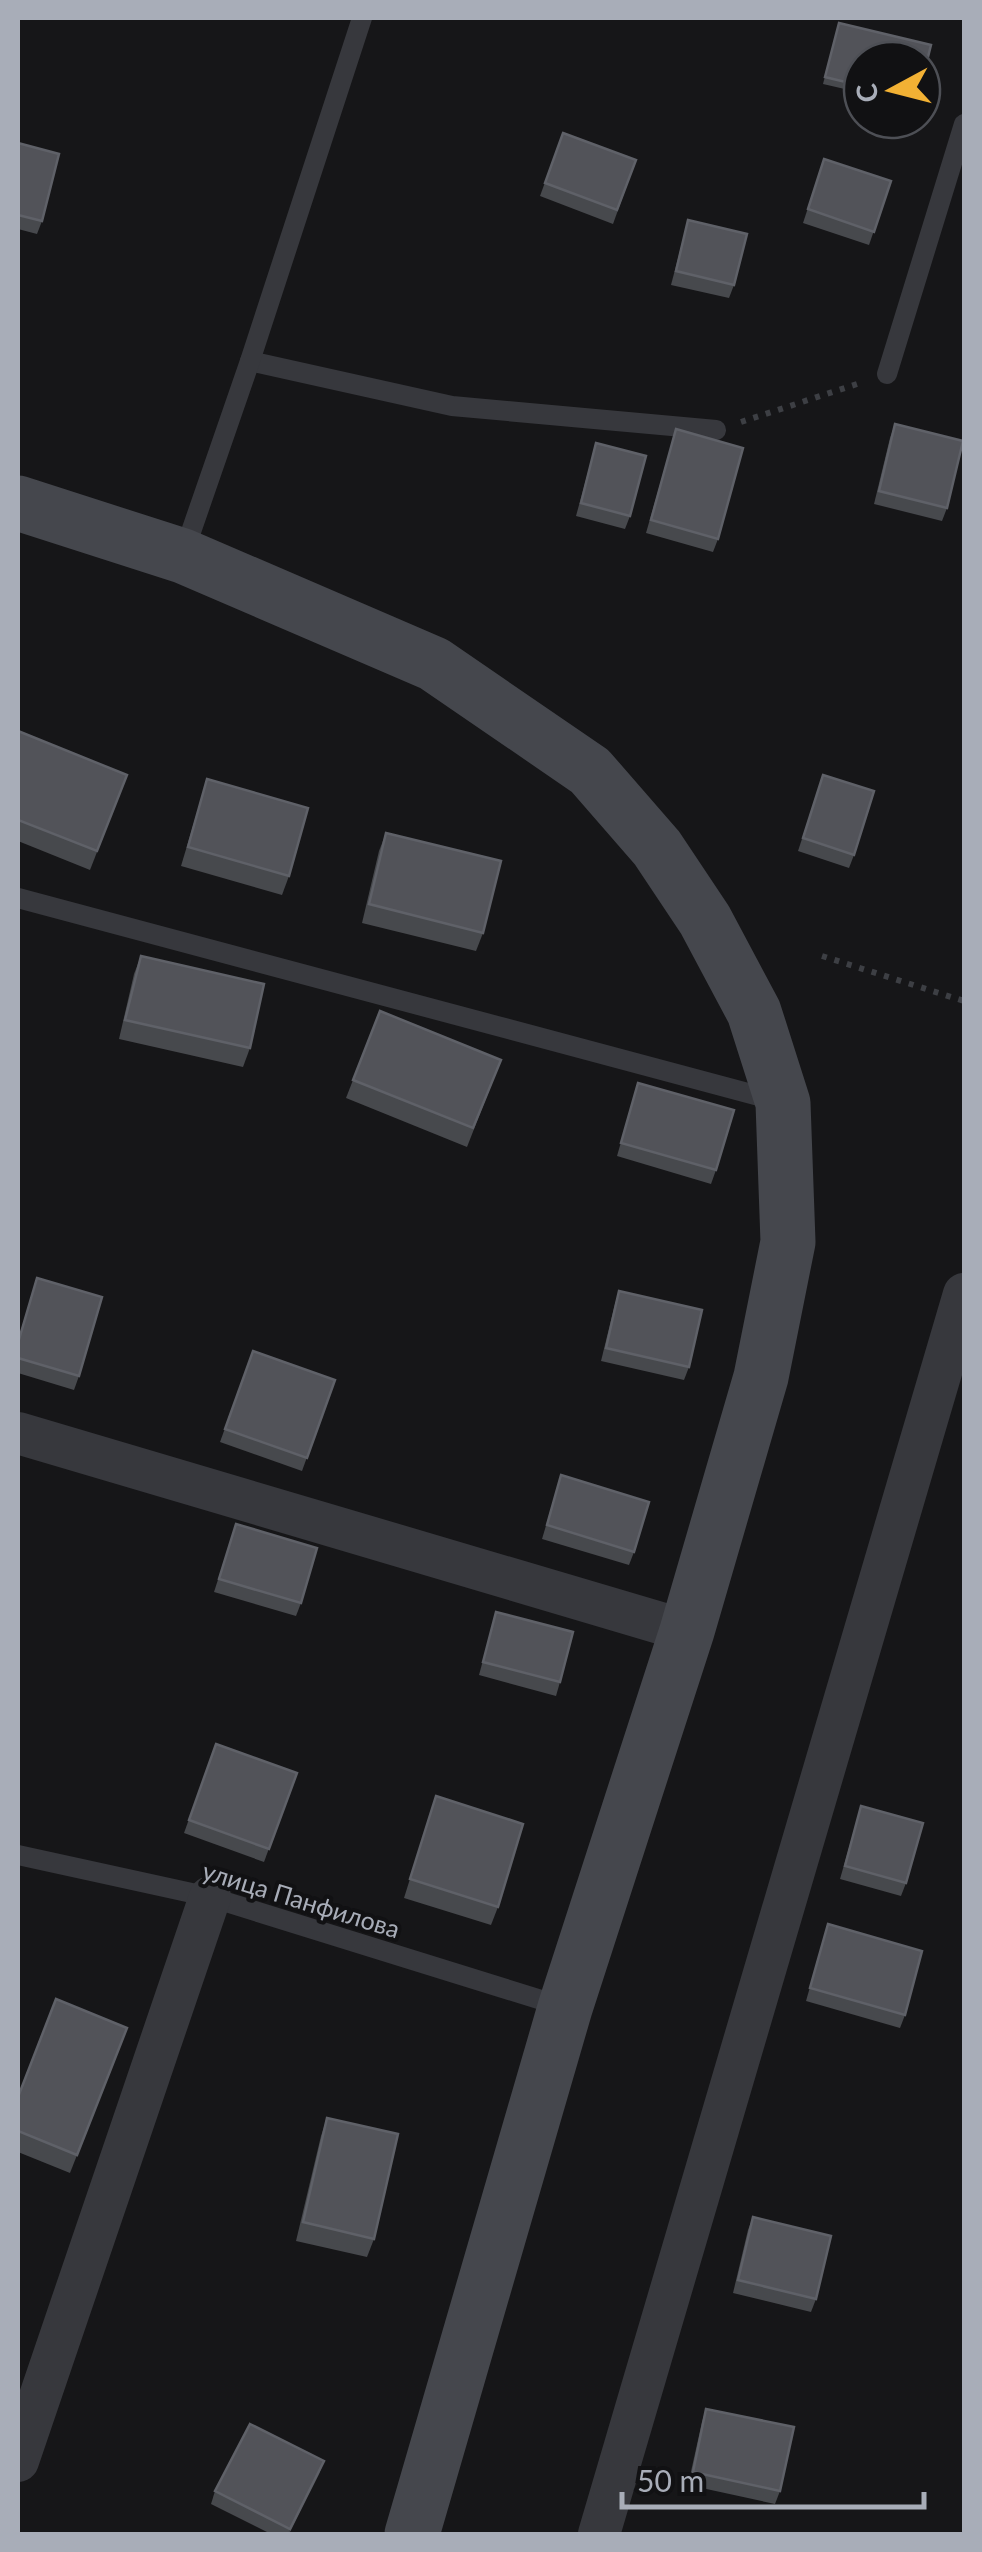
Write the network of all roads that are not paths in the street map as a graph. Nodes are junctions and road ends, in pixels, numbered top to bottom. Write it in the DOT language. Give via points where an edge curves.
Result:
graph roads {
  1 [pos="362,18"];
  2 [pos="964,124"];
  3 [pos="250,362"];
  4 [pos="887,374"];
  5 [pos="716,430"];
  6 [pos="18,503"];
  7 [pos="183,556"];
  8 [pos="18,898"];
  9 [pos="783,1103"];
  10 [pos="964,1294"];
  11 [pos="18,1433"];
  12 [pos="687,1631"];
  13 [pos="18,1855"];
  14 [pos="210,1897"];
  15 [pos="566,2008"];
  16 [pos="18,2461"];
  17 [pos="412,2534"];
  18 [pos="599,2534"];
  1 -- 3 [label="lane"];
  2 -- 4 [label="lane"];
  3 -- 5 [label="lane" via="452,406"];
  3 -- 7 [label="lane"];
  6 -- 7 [label="main road"];
  7 -- 9 [label="main road" via="434,664 590,771 658,848 705,920 754,1012"];
  8 -- 9 [label="lane"];
  9 -- 12 [label="main road" via="788,1242 761,1378"];
  10 -- 18 [label="street"];
  11 -- 12 [label="street"];
  12 -- 15 [label="main road"];
  13 -- 14 [label="lane, улица Панфилова"];
  14 -- 15 [label="lane, улица Панфилова"];
  14 -- 16 [label="street"];
  15 -- 17 [label="main road"];
}
